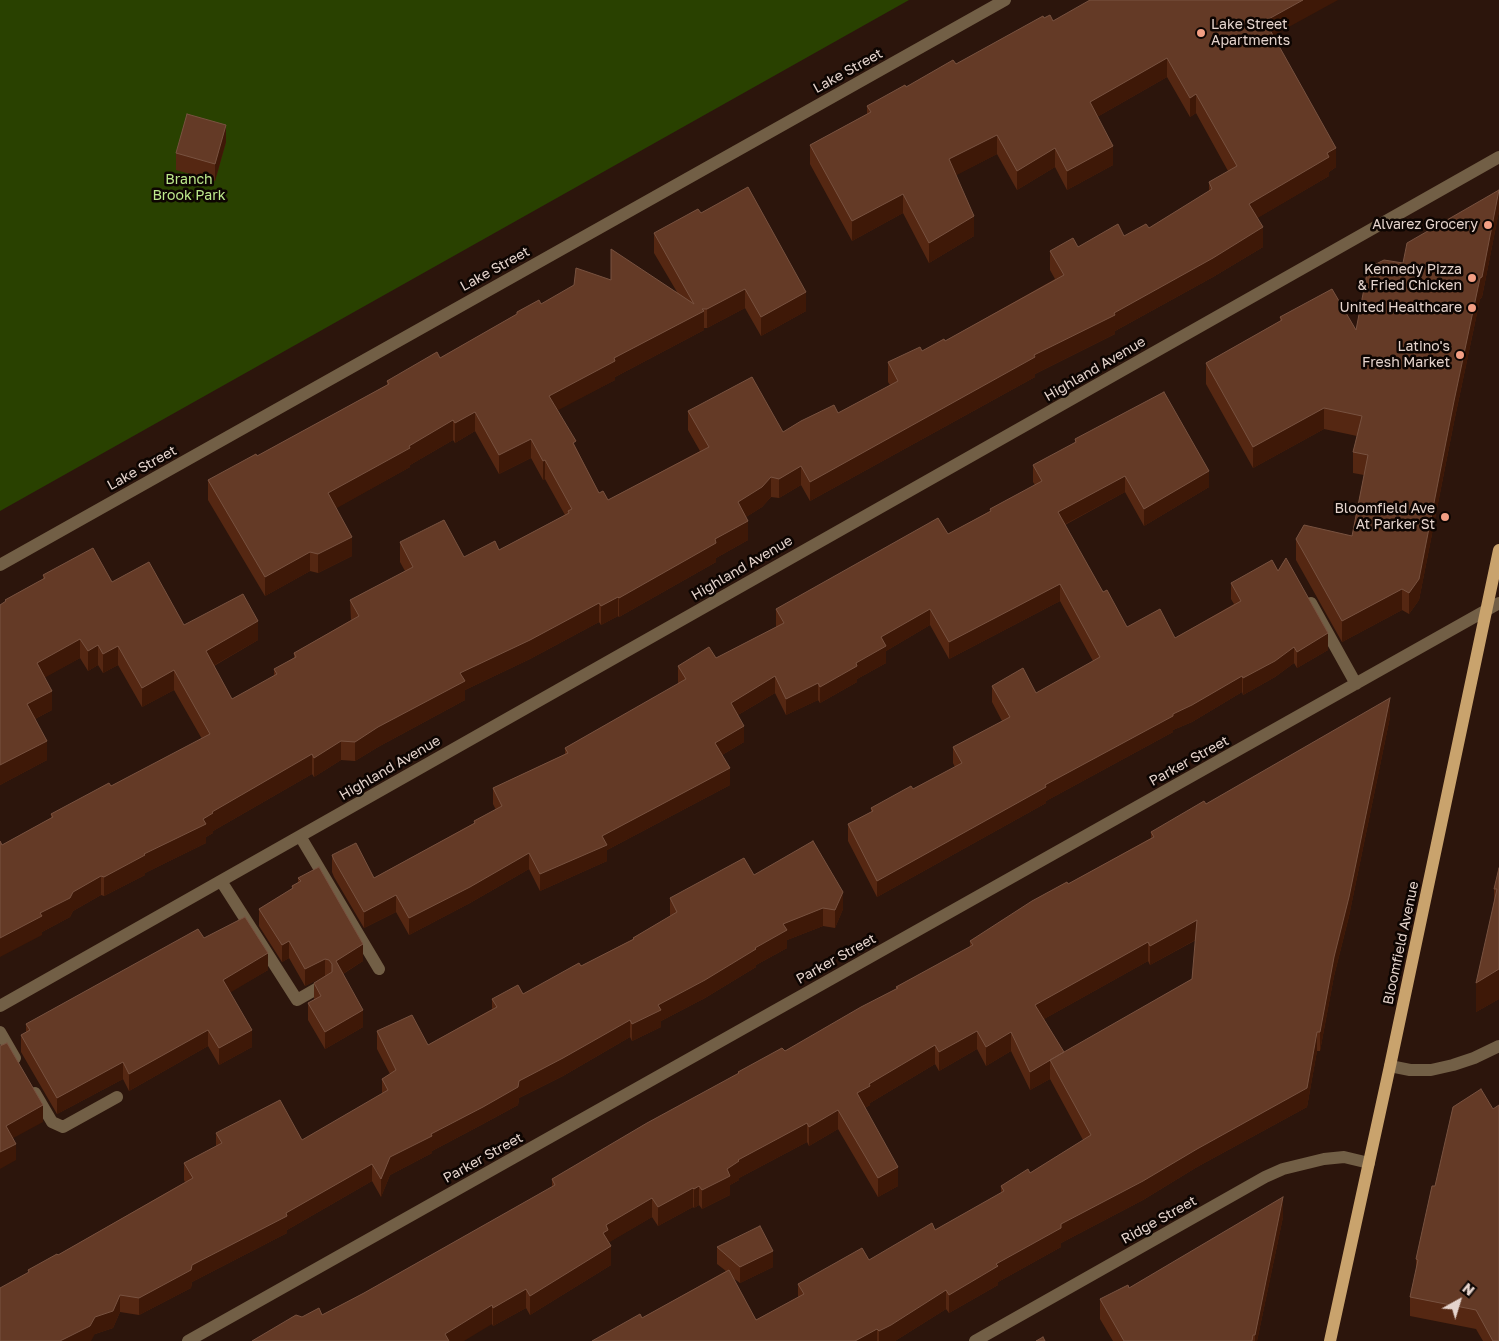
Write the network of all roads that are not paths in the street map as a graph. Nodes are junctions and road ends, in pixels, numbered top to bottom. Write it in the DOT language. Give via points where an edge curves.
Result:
graph roads {
  1 [pos="1005,0"];
  2 [pos="1499,157"];
  3 [pos="1499,550"];
  4 [pos="0,565"];
  5 [pos="1303,590"];
  6 [pos="1499,603"];
  7 [pos="1486,610"];
  8 [pos="1356,684"];
  9 [pos="300,836"];
  10 [pos="221,881"];
  11 [pos="379,969"];
  12 [pos="325,984"];
  13 [pos="1,1002"];
  14 [pos="0,1032"];
  15 [pos="1499,1046"];
  16 [pos="1390,1066"];
  17 [pos="117,1097"];
  18 [pos="1369,1163"];
  19 [pos="188,1341"];
  20 [pos="974,1341"];
  21 [pos="1330,1341"];
  1 -- 4 [label="street, Lake Street"];
  2 -- 9 [label="street, Highland Avenue"];
  3 -- 7 [label="main road, Bloomfield Avenue"];
  5 -- 8 [label="street"];
  6 -- 7 [label="street, Parker Street"];
  7 -- 8 [label="street, Parker Street"];
  7 -- 16 [label="main road, Bloomfield Avenue"];
  8 -- 19 [label="street, Parker Street"];
  9 -- 10 [label="street, Highland Avenue"];
  9 -- 11 [label="street"];
  10 -- 12 [label="street" via="297,1000"];
  10 -- 13 [label="street, Highland Avenue"];
  14 -- 17 [label="street" via="52,1122 64,1127"];
  15 -- 16 [label="street" via="1467,1060 1431,1070"];
  16 -- 18 [label="main road, Bloomfield Avenue"];
  18 -- 20 [label="street, Ridge Street" via="1344,1157 1324,1159 1274,1173"];
  18 -- 21 [label="main road, Bloomfield Avenue"];
}
